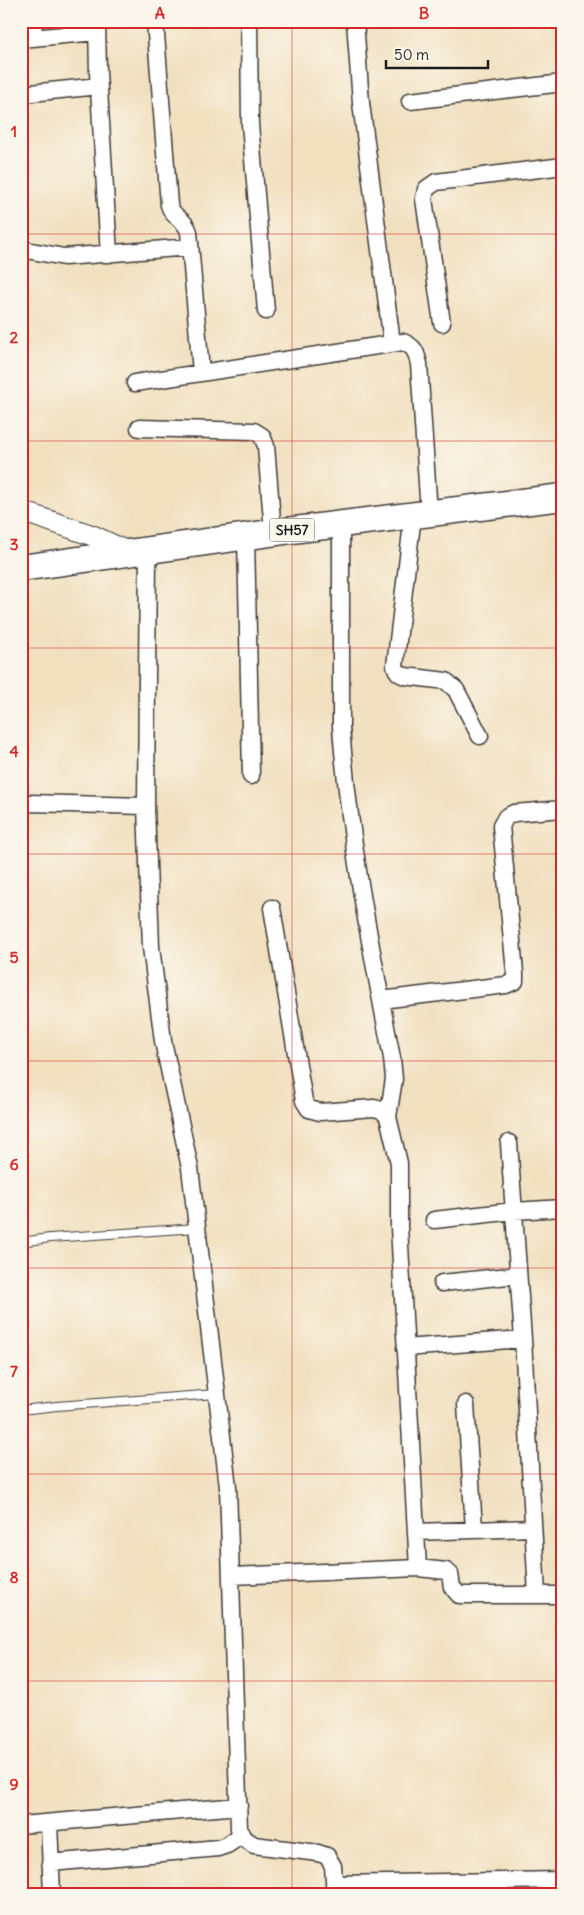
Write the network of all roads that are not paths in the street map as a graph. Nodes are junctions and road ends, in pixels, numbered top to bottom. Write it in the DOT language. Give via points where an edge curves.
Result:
graph roads {
  1 [pos="33,21"];
  2 [pos="155,21"];
  3 [pos="250,21"];
  4 [pos="355,21"];
  5 [pos="97,27"];
  6 [pos="28,38"];
  7 [pos="563,83"];
  8 [pos="99,86"];
  9 [pos="21,94"];
  10 [pos="410,101"];
  11 [pos="563,166"];
  12 [pos="190,247"];
  13 [pos="21,249"];
  14 [pos="109,254"];
  15 [pos="266,311"];
  16 [pos="442,323"];
  17 [pos="392,343"];
  18 [pos="201,372"];
  19 [pos="135,383"];
  20 [pos="139,428"];
  21 [pos="563,497"];
  22 [pos="21,510"];
  23 [pos="421,514"];
  24 [pos="341,524"];
  25 [pos="273,533"];
  26 [pos="246,537"];
  27 [pos="139,552"];
  28 [pos="21,568"];
  29 [pos="480,736"];
  30 [pos="251,776"];
  31 [pos="21,806"];
  32 [pos="146,806"];
  33 [pos="563,809"];
  34 [pos="272,908"];
  35 [pos="381,1000"];
  36 [pos="388,1117"];
  37 [pos="509,1143"];
  38 [pos="563,1208"];
  39 [pos="514,1211"];
  40 [pos="434,1220"];
  41 [pos="197,1228"];
  42 [pos="21,1242"];
  43 [pos="518,1275"];
  44 [pos="442,1283"];
  45 [pos="523,1339"];
  46 [pos="405,1348"];
  47 [pos="216,1394"];
  48 [pos="466,1404"];
  49 [pos="21,1410"];
  50 [pos="533,1528"];
  51 [pos="474,1529"];
  52 [pos="416,1532"];
  53 [pos="418,1568"];
  54 [pos="232,1576"];
  55 [pos="537,1595"];
  56 [pos="563,1595"];
  57 [pos="239,1806"];
  58 [pos="49,1822"];
  59 [pos="21,1825"];
  60 [pos="242,1835"];
  61 [pos="50,1863"];
  62 [pos="563,1880"];
  63 [pos="525,1887"];
  64 [pos="335,1889"];
  65 [pos="52,1894"];
  1 -- 6 [label="street"];
  2 -- 12 [label="street" via="169,205 175,216 188,226"];
  3 -- 15 [label="street" via="250,124"];
  4 -- 17 [label="street" via="361,103"];
  5 -- 6 [label="street"];
  5 -- 8 [label="street"];
  7 -- 10 [label="street"];
  8 -- 9 [label="street"];
  8 -- 14 [label="street"];
  11 -- 16 [label="street" via="436,182 426,189 424,200"];
  12 -- 14 [label="street"];
  12 -- 18 [label="street"];
  13 -- 14 [label="street" via="64,257"];
  17 -- 18 [label="street"];
  17 -- 23 [label="street" via="403,342 412,346 419,364"];
  18 -- 19 [label="street"];
  20 -- 25 [label="street" via="254,431 262,436 266,446"];
  21 -- 23 [label="main road, SH57"];
  22 -- 27 [label="street"];
  23 -- 24 [label="main road, SH57"];
  23 -- 29 [label="street" via="395,666 399,674 405,676 451,684"];
  24 -- 25 [label="main road, SH57"];
  24 -- 35 [label="street" via="343,752 361,895"];
  25 -- 26 [label="main road, SH57"];
  26 -- 27 [label="main road, SH57"];
  26 -- 30 [label="street"];
  27 -- 28 [label="main road, SH57"];
  27 -- 32 [label="street"];
  31 -- 32 [label="street" via="28,803"];
  32 -- 41 [label="street" via="150,948 163,1041 190,1168"];
  33 -- 35 [label="street" via="514,813 506,817 501,826 515,981 506,986"];
  34 -- 36 [label="street" via="304,1101 309,1109 320,1112 374,1108 382,1110"];
  35 -- 36 [label="street" via="394,1079"];
  36 -- 46 [label="street" via="399,1163 398,1227"];
  37 -- 39 [label="street"];
  38 -- 39 [label="street"];
  39 -- 40 [label="street"];
  39 -- 43 [label="street"];
  41 -- 42 [label="lane"];
  41 -- 47 [label="street"];
  43 -- 44 [label="street"];
  43 -- 45 [label="street"];
  45 -- 46 [label="street"];
  45 -- 50 [label="street"];
  46 -- 52 [label="street"];
  47 -- 49 [label="lane"];
  47 -- 54 [label="street" via="228,1487"];
  48 -- 51 [label="street"];
  50 -- 51 [label="street"];
  50 -- 55 [label="street"];
  51 -- 52 [label="street"];
  52 -- 53 [label="street"];
  53 -- 54 [label="street"];
  53 -- 55 [label="street" via="446,1571 450,1574 454,1592 459,1595"];
  54 -- 57 [label="street"];
  55 -- 56 [label="street"];
  57 -- 58 [label="street"];
  57 -- 60 [label="street"];
  58 -- 59 [label="street"];
  58 -- 61 [label="street"];
  60 -- 61 [label="street" via="218,1848"];
  60 -- 64 [label="street" via="254,1845 327,1856 333,1866"];
  61 -- 65 [label="street"];
  62 -- 63 [label="street"];
  63 -- 64 [label="street"];
}
